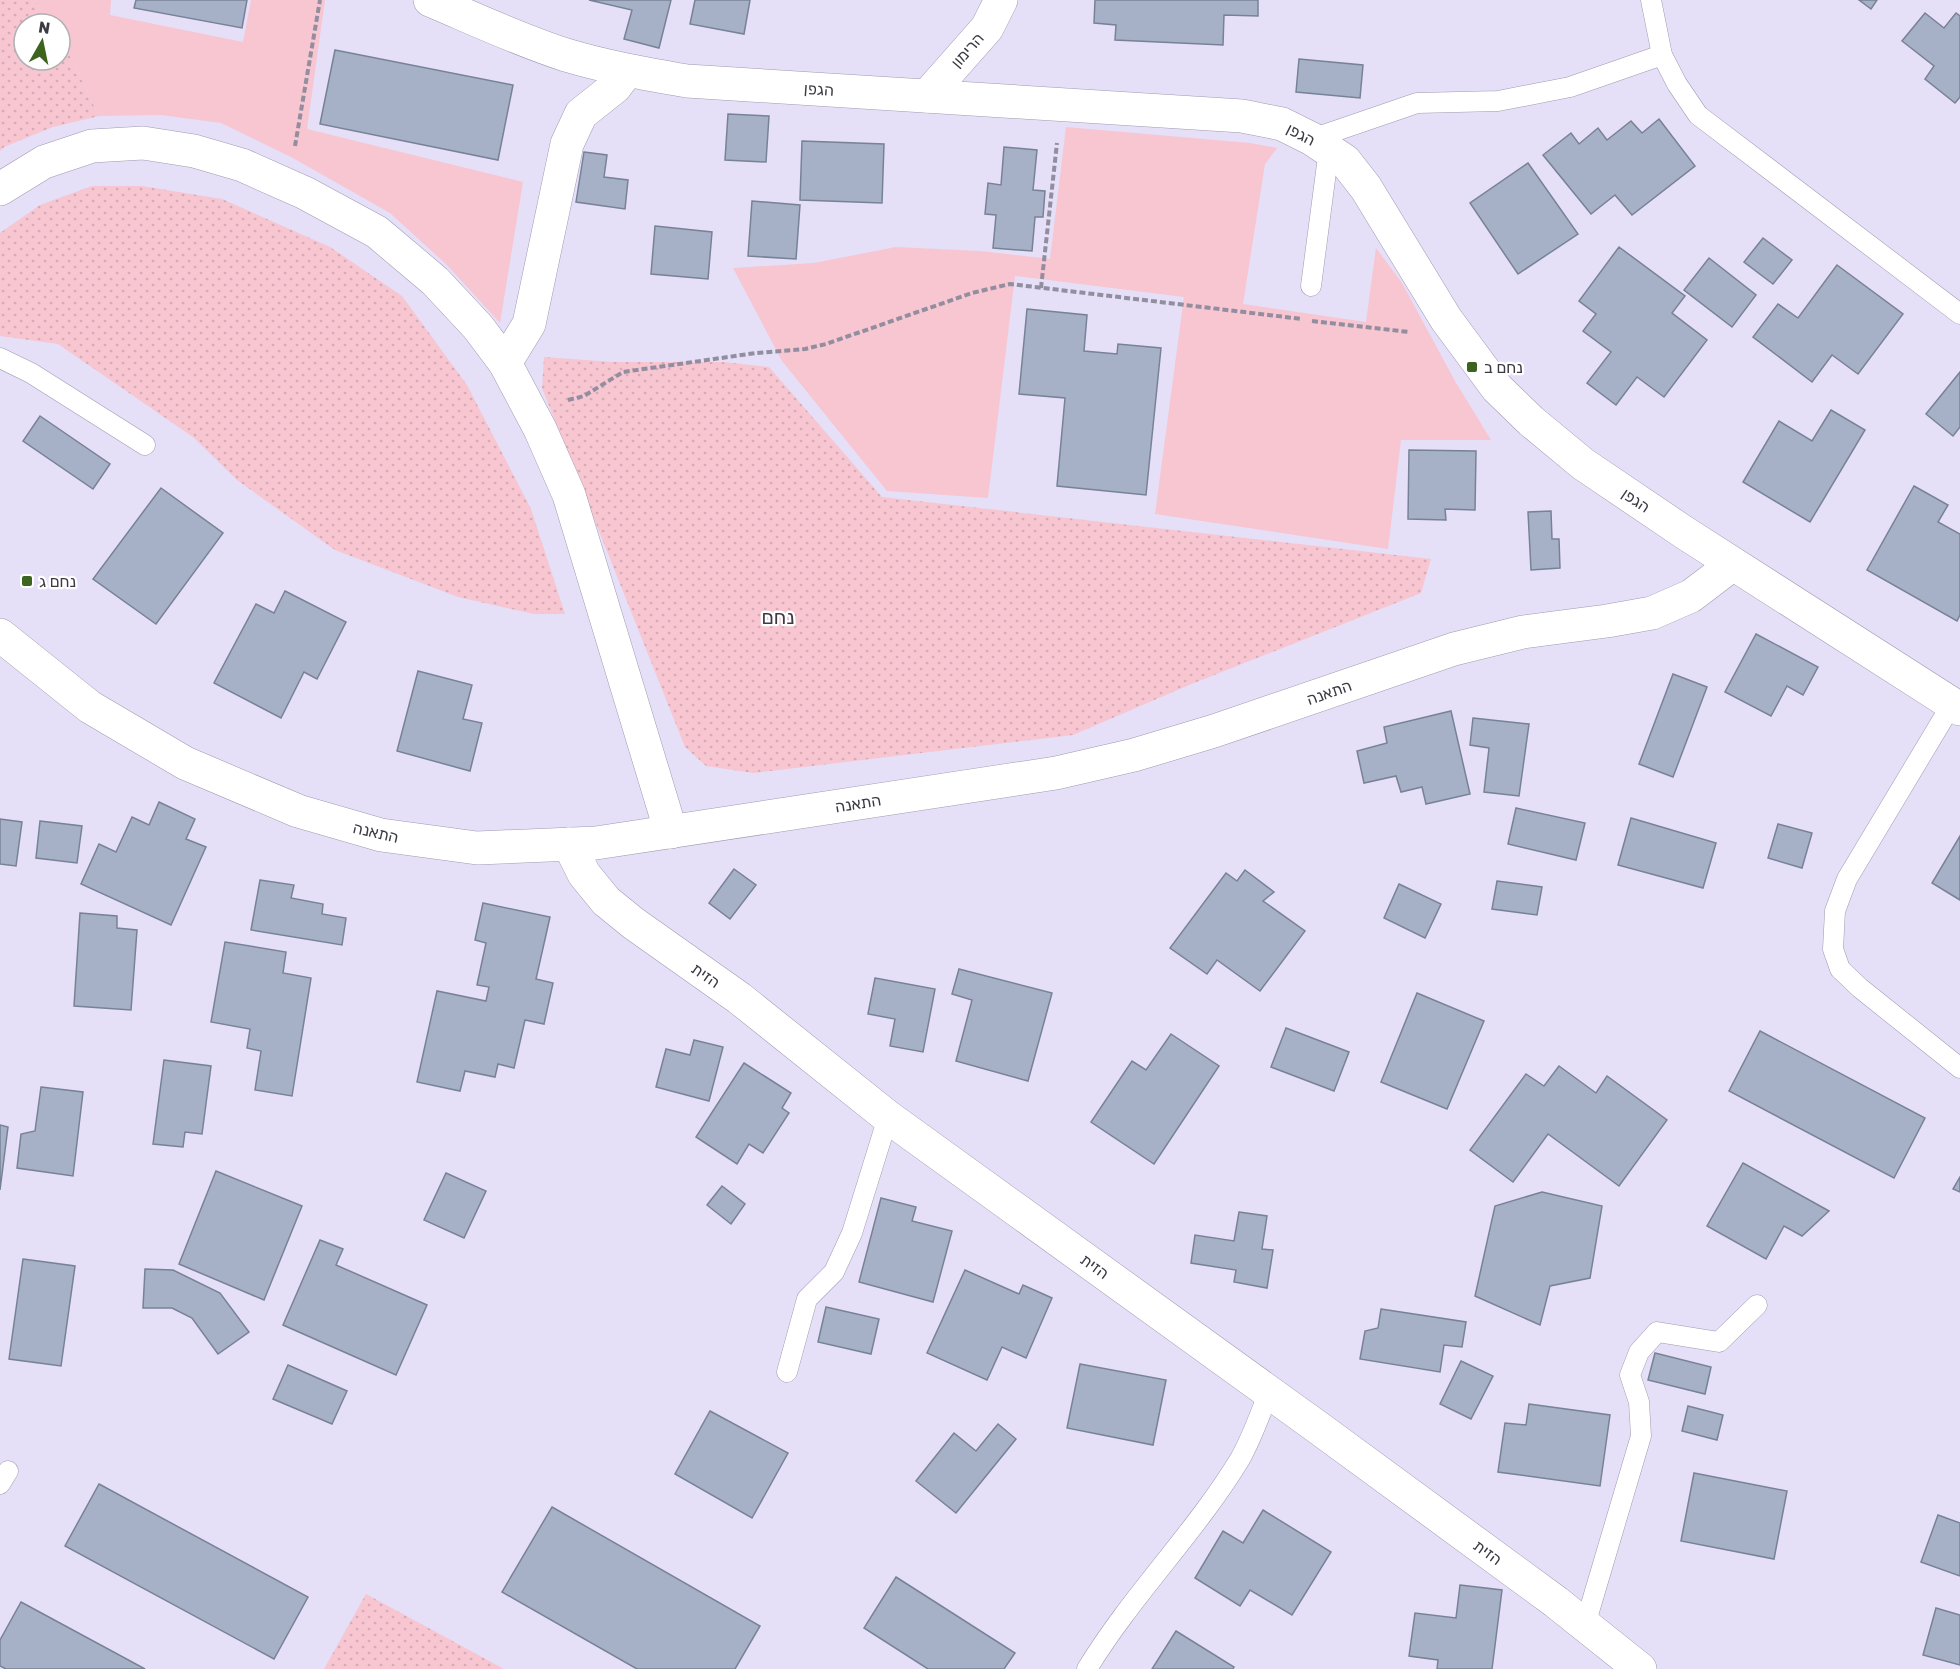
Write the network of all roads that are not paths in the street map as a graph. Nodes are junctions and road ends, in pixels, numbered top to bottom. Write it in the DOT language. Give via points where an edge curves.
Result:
graph roads {
  1 [pos="430,0"];
  2 [pos="1001,0"];
  3 [pos="1652,0"];
  4 [pos="1662,55"];
  5 [pos="627,71"];
  6 [pos="927,96"];
  7 [pos="1321,144"];
  8 [pos="0,189"];
  9 [pos="1311,286"];
  10 [pos="1960,314"];
  11 [pos="0,358"];
  12 [pos="505,363"];
  13 [pos="145,445"];
  14 [pos="1734,564"];
  15 [pos="0,635"];
  16 [pos="1956,706"];
  17 [pos="671,832"];
  18 [pos="569,844"];
  19 [pos="1960,1068"];
  20 [pos="888,1117"];
  21 [pos="1757,1305"];
  22 [pos="787,1372"];
  23 [pos="1269,1392"];
  24 [pos="1584,1625"];
  25 [pos="1087,1669"];
  26 [pos="1640,1669"];
  1 -- 5 [label="street, הגפן" via="522,40"];
  2 -- 6 [label="street, הרימון" via="987,27"];
  3 -- 4 [label="lane"];
  4 -- 7 [label="lane" via="1570,87 1498,101 1417,103"];
  4 -- 10 [label="lane" via="1698,115"];
  5 -- 6 [label="street, הגפן" via="687,81"];
  5 -- 12 [label="street" via="615,87 580,114 567,144 530,324"];
  6 -- 7 [label="street, הגפן" via="1242,116 1282,124"];
  7 -- 9 [label="lane"];
  7 -- 14 [label="street, הגפן" via="1345,161 1366,188 1446,319 1497,388 1583,464"];
  8 -- 12 [label="street" via="44,162 92,146 143,143 242,165 377,232 435,281"];
  11 -- 13 [label="lane" via="31,373"];
  12 -- 17 [label="street" via="569,495"];
  14 -- 16 [label="street, הגפן"];
  14 -- 17 [label="street, התאנה" via="1691,596 1652,614 1522,632 1454,649 1134,755 1056,773"];
  15 -- 18 [label="street, התאנה" via="99,713 185,763 298,811 381,835 477,848"];
  16 -- 19 [label="lane" via="1847,879 1835,911 1833,949 1840,969 1860,988"];
  17 -- 18 [label="street, התאנה"];
  18 -- 20 [label="street, הזית" via="584,874 606,901 739,998"];
  20 -- 22 [label="lane" via="852,1233 834,1272 807,1299"];
  20 -- 23 [label="street, הזית"];
  21 -- 24 [label="lane" via="1719,1342 1657,1332 1639,1352 1630,1375 1640,1402 1641,1436"];
  23 -- 24 [label="street, הזית"];
  23 -- 25 [label="lane" via="1241,1457"];
  24 -- 26 [label="street, הזית"];
}
